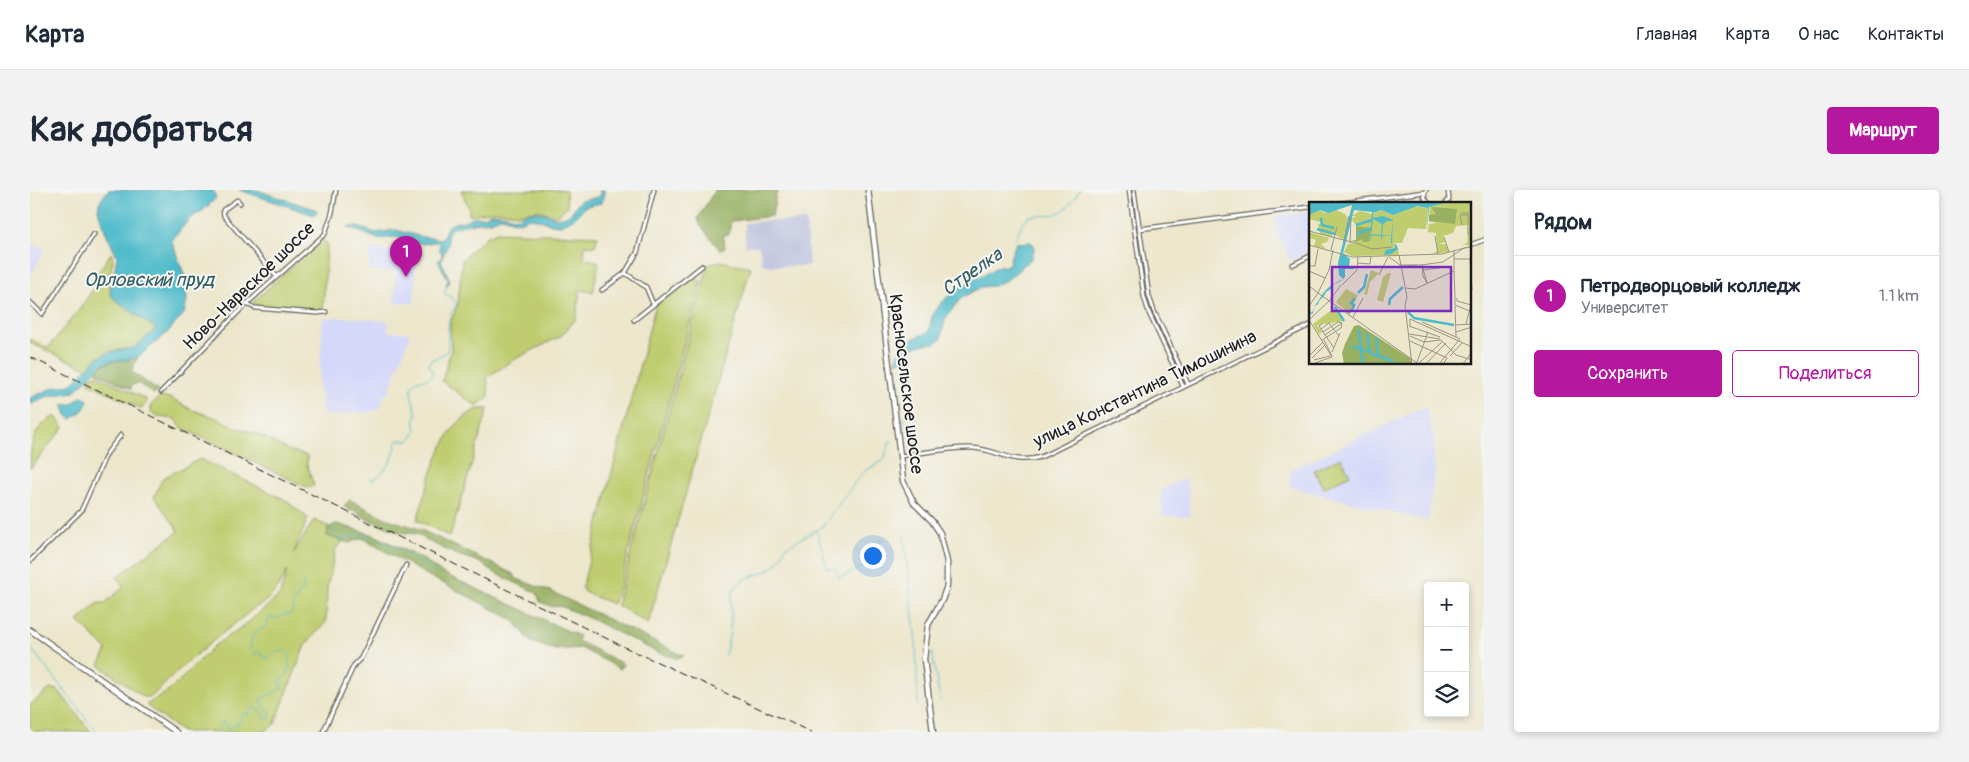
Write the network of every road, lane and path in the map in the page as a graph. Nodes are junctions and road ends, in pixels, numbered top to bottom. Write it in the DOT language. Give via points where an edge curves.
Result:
graph roads {
  1 [pos="336,190"];
  2 [pos="654,190"];
  3 [pos="868,190"];
  4 [pos="1129,190"];
  5 [pos="1134,190"];
  6 [pos="1426,191"];
  7 [pos="1425,200"];
  8 [pos="1347,202"];
  9 [pos="1422,202"];
  10 [pos="240,203"];
  11 [pos="1309,207"];
  12 [pos="1139,229"];
  13 [pos="94,234"];
  14 [pos="1484,240"];
  15 [pos="1472,244"];
  16 [pos="1309,256"];
  17 [pos="1292,265"];
  18 [pos="702,266"];
  19 [pos="625,273"];
  20 [pos="276,276"];
  21 [pos="602,290"];
  22 [pos="30,302"];
  23 [pos="246,304"];
  24 [pos="653,304"];
  25 [pos="326,312"];
  26 [pos="634,320"];
  27 [pos="1309,325"];
  28 [pos="1188,384"];
  29 [pos="1183,386"];
  30 [pos="161,392"];
  31 [pos="121,435"];
  32 [pos="900,456"];
  33 [pos="30,561"];
  34 [pos="406,565"];
  35 [pos="30,630"];
  36 [pos="176,732"];
  37 [pos="323,732"];
  38 [pos="933,732"];
  1 -- 20 [label="street, Ново-Нарвское шоссе" via="326,232"];
  2 -- 19 [label="street" via="637,253"];
  3 -- 32 [label="main road, Красносельское шоссе"];
  4 -- 29 [label="street" via="1144,297"];
  5 -- 12 [label="street"];
  6 -- 7 [label="street"];
  6 -- 8 [label="street"];
  7 -- 9 [label="street"];
  10 -- 20 [label="street" via="237,200 230,204 223,210 224,216"];
  11 -- 12 [label="street"];
  12 -- 28 [label="street" via="1151,303"];
  13 -- 22 [label="street" via="42,314"];
  14 -- 15 [label="street"];
  16 -- 17 [label="street"];
  18 -- 24 [label="street"];
  19 -- 21 [label="street"];
  19 -- 24 [label="street" via="646,287"];
  20 -- 23 [label="street, Ново-Нарвское шоссе"];
  23 -- 25 [label="street" via="255,308"];
  23 -- 30 [label="street, Ново-Нарвское шоссе"];
  24 -- 26 [label="street"];
  27 -- 28 [label="street, улица Константина Тимошинина"];
  28 -- 29 [label="street, улица Константина Тимошинина"];
  29 -- 32 [label="street, улица Константина Тимошинина" via="1034,459 1018,460 970,448"];
  31 -- 33 [label="street" via="110,447 81,511"];
  32 -- 38 [label="main road, Красносельское шоссе" via="908,494 940,533 947,562 945,593 928,625 924,648"];
  34 -- 37 [label="street"];
  35 -- 36 [label="main road"];
}
